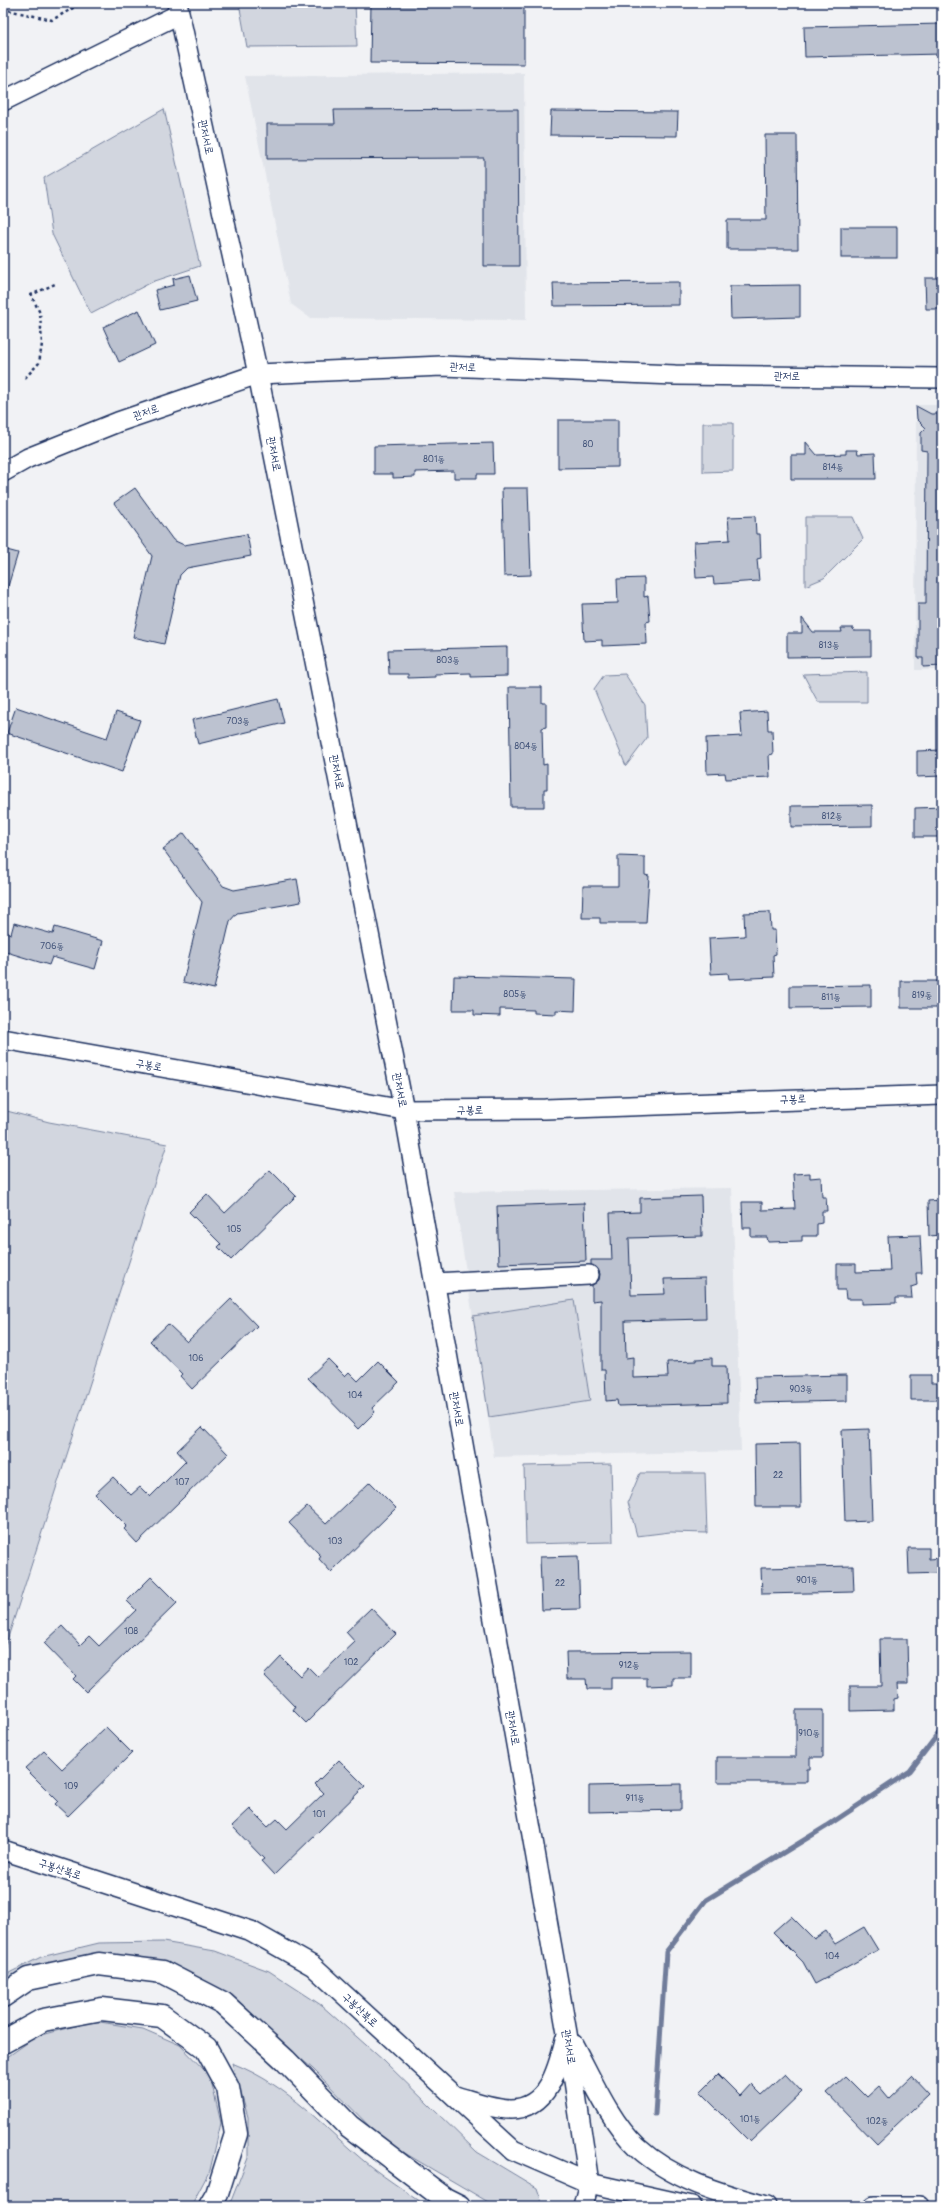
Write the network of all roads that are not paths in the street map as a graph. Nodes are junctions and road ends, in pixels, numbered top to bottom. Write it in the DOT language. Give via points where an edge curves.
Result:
graph roads {
  1 [pos="178,8"];
  2 [pos="3,101"];
  3 [pos="258,374"];
  4 [pos="942,378"];
  5 [pos="3,472"];
  6 [pos="3,1039"];
  7 [pos="942,1095"];
  8 [pos="404,1110"];
  9 [pos="589,1275"];
  10 [pos="435,1283"];
  11 [pos="3,1850"];
  12 [pos="3,1996"];
  13 [pos="567,2033"];
  14 [pos="3,2042"];
  15 [pos="451,2095"];
  16 [pos="588,2183"];
  17 [pos="210,2206"];
  18 [pos="459,2206"];
  19 [pos="583,2206"];
  20 [pos="692,2206"];
  21 [pos="766,2206"];
  22 [pos="874,2206"];
  23 [pos="920,2206"];
  1 -- 2 [label="street"];
  1 -- 3 [label="street, 관저서로"];
  3 -- 4 [label="street, 관저로" via="442,366 675,375"];
  3 -- 5 [label="street, 관저로" via="118,422 28,458"];
  3 -- 8 [label="street, 관저서로"];
  6 -- 8 [label="street, 구봉로"];
  7 -- 8 [label="street, 구봉로" via="545,1109"];
  8 -- 10 [label="street, 관저서로"];
  9 -- 10 [label="street"];
  10 -- 13 [label="street, 관저서로"];
  11 -- 15 [label="street, 구봉산북로" via="250,1931 313,1966"];
  12 -- 18 [label="highway" via="28,1979 99,1964 163,1972 223,2003 285,2060 349,2126 445,2199"];
  13 -- 15 [label="street" via="551,2085 534,2102 512,2109"];
  13 -- 16 [label="street, 관저서로"];
  13 -- 21 [label="street" via="613,2117 636,2146 663,2168 709,2189"];
  14 -- 17 [label="highway" via="44,2020 102,2009 162,2016 206,2048 228,2088 236,2134 217,2194"];
  15 -- 16 [label="street, 구봉산북로" via="513,2150"];
  16 -- 19 [label="street"];
  16 -- 20 [label="street, 구봉산북로"];
  22 -- 23 [label="street"];
}
